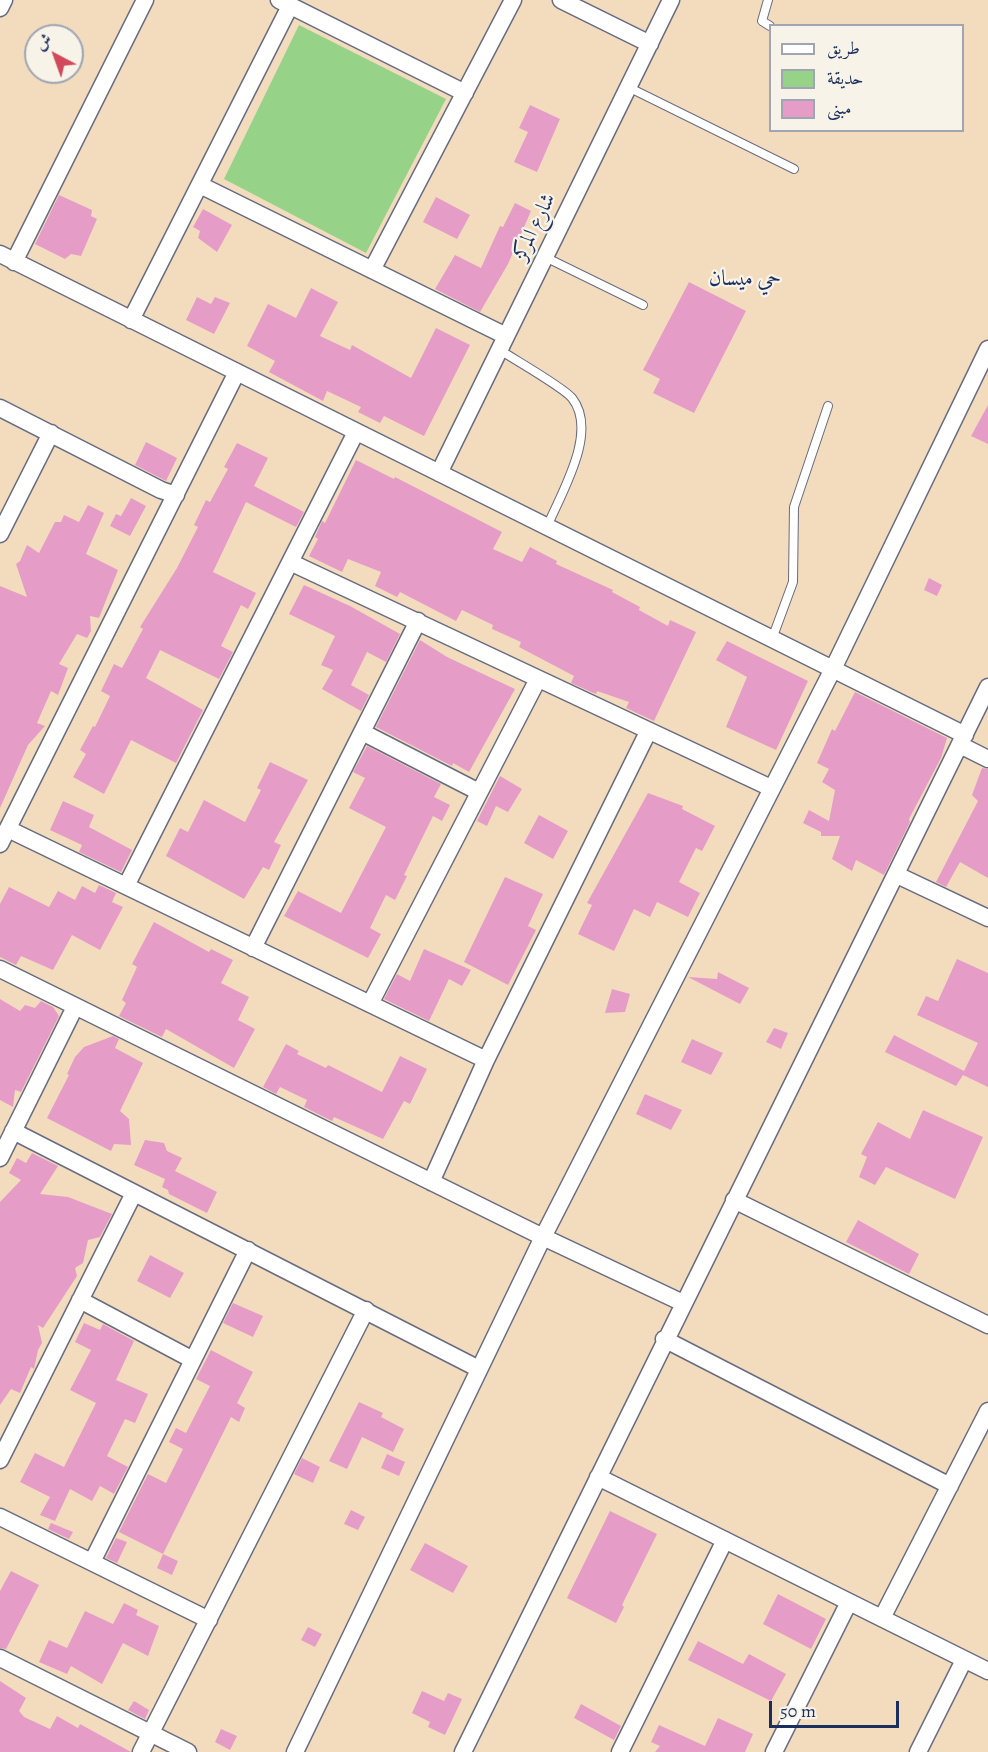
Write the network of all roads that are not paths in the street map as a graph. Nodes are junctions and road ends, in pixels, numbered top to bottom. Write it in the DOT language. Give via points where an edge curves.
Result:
graph roads {
  1 [pos="4,0"];
  2 [pos="145,0"];
  3 [pos="513,0"];
  4 [pos="561,0"];
  5 [pos="671,0"];
  6 [pos="768,0"];
  7 [pos="285,3"];
  8 [pos="0,8"];
  9 [pos="769,25"];
  10 [pos="650,44"];
  11 [pos="628,87"];
  12 [pos="465,93"];
  13 [pos="794,169"];
  14 [pos="200,185"];
  15 [pos="545,257"];
  16 [pos="7,258"];
  17 [pos="372,270"];
  18 [pos="643,305"];
  19 [pos="131,320"];
  20 [pos="503,343"];
  21 [pos="988,349"];
  22 [pos="237,372"];
  23 [pos="828,406"];
  24 [pos="0,408"];
  25 [pos="356,432"];
  26 [pos="51,433"];
  27 [pos="439,473"];
  28 [pos="176,495"];
  29 [pos="547,527"];
  30 [pos="0,534"];
  31 [pos="292,563"];
  32 [pos="418,621"];
  33 [pos="772,639"];
  34 [pos="833,669"];
  35 [pos="537,679"];
  36 [pos="988,687"];
  37 [pos="362,732"];
  38 [pos="648,732"];
  39 [pos="962,740"];
  40 [pos="988,759"];
  41 [pos="771,788"];
  42 [pos="479,792"];
  43 [pos="4,837"];
  44 [pos="897,874"];
  45 [pos="126,886"];
  46 [pos="988,918"];
  47 [pos="253,948"];
  48 [pos="0,969"];
  49 [pos="370,1004"];
  50 [pos="75,1007"];
  51 [pos="486,1060"];
  52 [pos="13,1131"];
  53 [pos="0,1158"];
  54 [pos="431,1182"];
  55 [pos="134,1193"];
  56 [pos="734,1200"];
  57 [pos="543,1237"];
  58 [pos="248,1250"];
  59 [pos="80,1300"];
  60 [pos="683,1303"];
  61 [pos="366,1310"];
  62 [pos="988,1324"];
  63 [pos="664,1339"];
  64 [pos="193,1360"];
  65 [pos="478,1369"];
  66 [pos="988,1411"];
  67 [pos="0,1460"];
  68 [pos="598,1477"];
  69 [pos="950,1486"];
  70 [pos="0,1517"];
  71 [pos="725,1540"];
  72 [pos="92,1562"];
  73 [pos="849,1602"];
  74 [pos="882,1618"];
  75 [pos="209,1620"];
  76 [pos="0,1658"];
  77 [pos="964,1660"];
  78 [pos="988,1671"];
  79 [pos="152,1734"];
  80 [pos="141,1752"];
  81 [pos="188,1752"];
  82 [pos="295,1752"];
  83 [pos="463,1752"];
  84 [pos="620,1752"];
  85 [pos="774,1752"];
  86 [pos="918,1752"];
  1 -- 8 [label="street"];
  2 -- 16 [label="street"];
  3 -- 12 [label="street"];
  4 -- 10 [label="street"];
  5 -- 10 [label="street, شارع المركز"];
  6 -- 9 [label="lane" via="762,21"];
  7 -- 12 [label="street"];
  7 -- 14 [label="street"];
  10 -- 11 [label="street, شارع المركز"];
  11 -- 13 [label="lane"];
  11 -- 15 [label="street, شارع المركز"];
  12 -- 17 [label="street"];
  14 -- 17 [label="street"];
  14 -- 19 [label="street"];
  15 -- 18 [label="lane"];
  15 -- 20 [label="street, شارع المركز"];
  16 -- 19 [label="street"];
  17 -- 20 [label="street"];
  19 -- 22 [label="street"];
  20 -- 27 [label="street, شارع المركز"];
  20 -- 29 [label="lane" via="572,398 582,418 582,441"];
  21 -- 34 [label="street"];
  22 -- 25 [label="street"];
  22 -- 28 [label="street"];
  23 -- 33 [label="lane" via="794,507 793,582"];
  24 -- 26 [label="street"];
  25 -- 27 [label="street"];
  25 -- 31 [label="street"];
  26 -- 28 [label="street"];
  26 -- 30 [label="street"];
  27 -- 29 [label="street"];
  28 -- 43 [label="street"];
  29 -- 33 [label="street"];
  31 -- 32 [label="street"];
  31 -- 45 [label="street"];
  32 -- 35 [label="street"];
  32 -- 37 [label="street"];
  33 -- 34 [label="street"];
  34 -- 39 [label="street"];
  34 -- 41 [label="street"];
  35 -- 38 [label="street"];
  35 -- 42 [label="street"];
  36 -- 39 [label="street"];
  37 -- 42 [label="street"];
  37 -- 47 [label="street"];
  38 -- 41 [label="street"];
  38 -- 51 [label="street"];
  39 -- 40 [label="street"];
  39 -- 44 [label="street"];
  41 -- 57 [label="street"];
  42 -- 49 [label="street"];
  43 -- 45 [label="street"];
  44 -- 46 [label="street"];
  44 -- 56 [label="street"];
  45 -- 47 [label="street"];
  47 -- 49 [label="street"];
  48 -- 50 [label="street"];
  49 -- 51 [label="street"];
  50 -- 52 [label="street"];
  50 -- 54 [label="street"];
  51 -- 54 [label="street"];
  52 -- 53 [label="street"];
  52 -- 55 [label="street"];
  54 -- 57 [label="street"];
  55 -- 58 [label="street"];
  55 -- 59 [label="street"];
  56 -- 60 [label="street"];
  56 -- 62 [label="street"];
  57 -- 60 [label="street"];
  57 -- 65 [label="street"];
  58 -- 61 [label="street"];
  58 -- 64 [label="street"];
  59 -- 64 [label="street"];
  59 -- 67 [label="street"];
  60 -- 63 [label="street"];
  61 -- 65 [label="street"];
  61 -- 75 [label="street"];
  63 -- 68 [label="street"];
  63 -- 69 [label="street"];
  64 -- 72 [label="street"];
  65 -- 82 [label="street"];
  66 -- 69 [label="street"];
  68 -- 71 [label="street"];
  68 -- 83 [label="street"];
  69 -- 74 [label="street"];
  70 -- 72 [label="street"];
  71 -- 73 [label="street"];
  71 -- 84 [label="street"];
  72 -- 75 [label="street"];
  73 -- 74 [label="street"];
  73 -- 85 [label="street"];
  74 -- 77 [label="street"];
  75 -- 79 [label="street"];
  76 -- 79 [label="street"];
  77 -- 78 [label="street"];
  77 -- 86 [label="street"];
  79 -- 80 [label="street"];
  79 -- 81 [label="street"];
}
